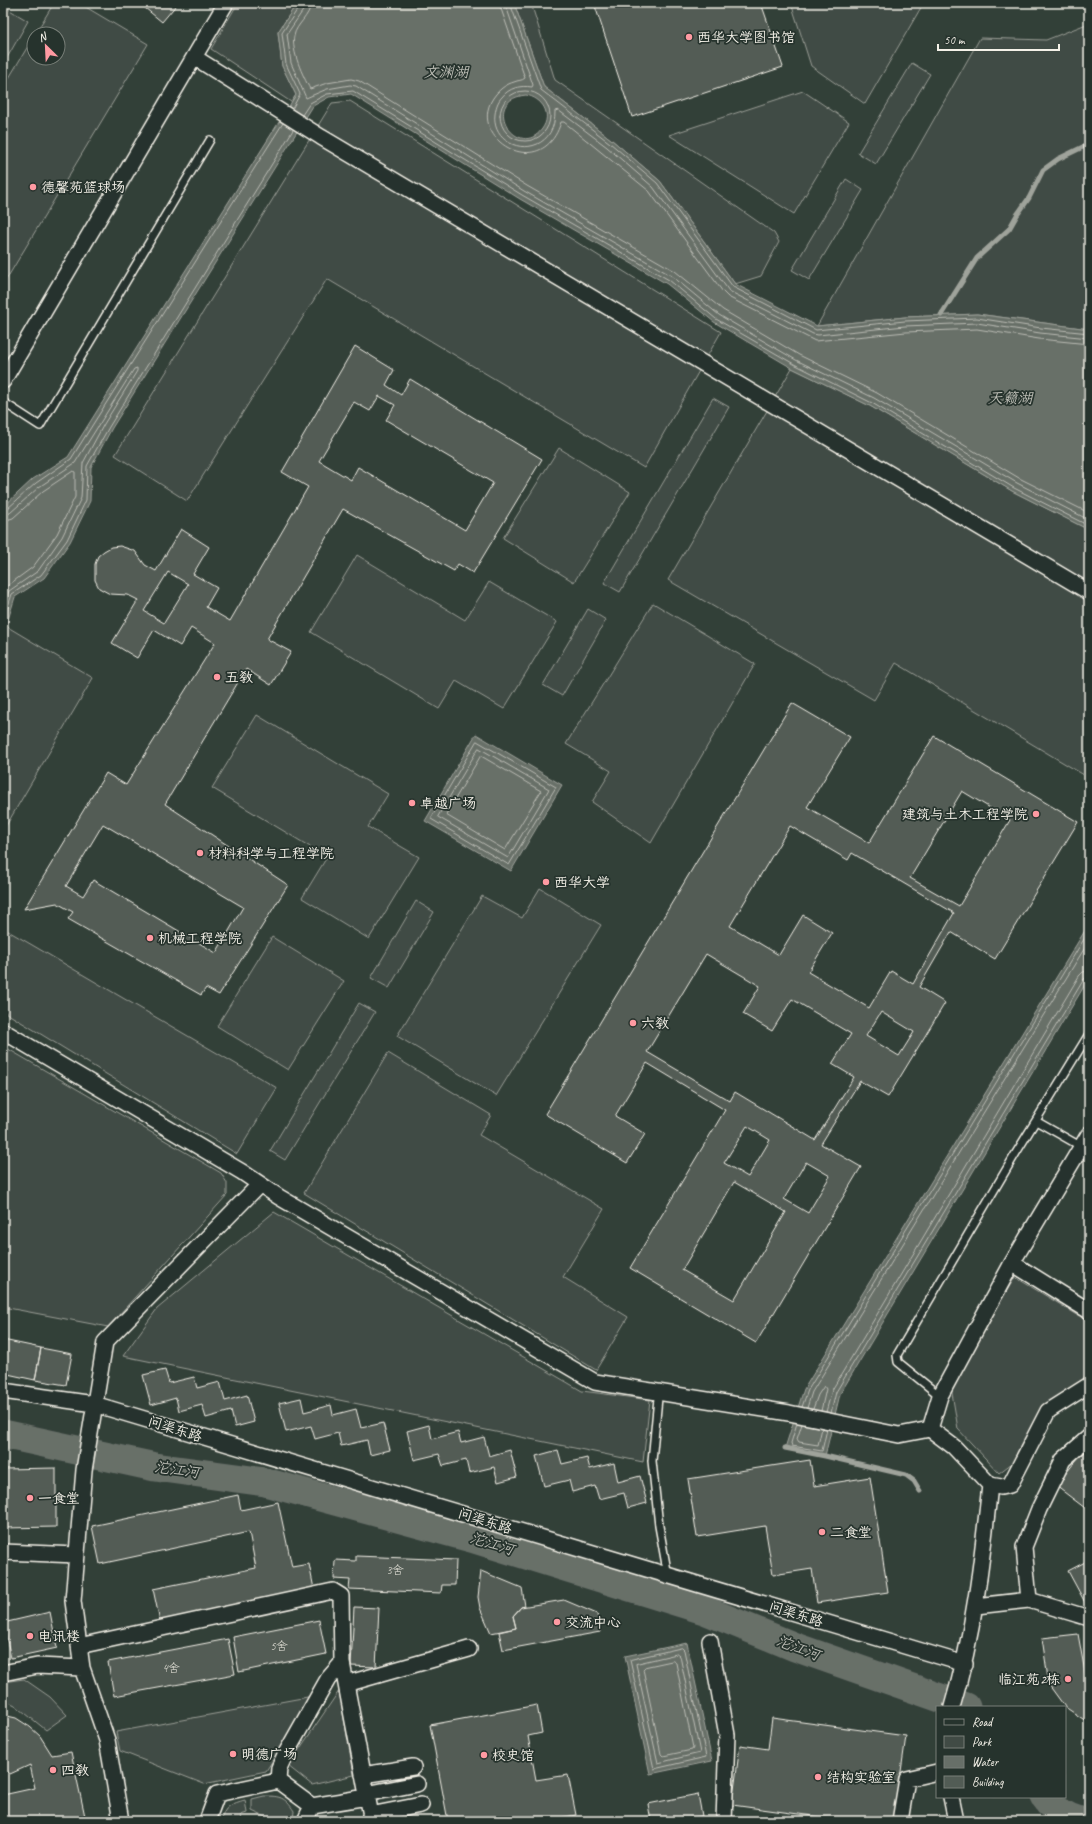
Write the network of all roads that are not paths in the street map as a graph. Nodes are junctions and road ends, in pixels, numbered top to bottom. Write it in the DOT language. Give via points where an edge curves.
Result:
graph roads {
  1 [pos="226,3"];
  2 [pos="194,57"];
  3 [pos="210,140"];
  4 [pos="3,381"];
  5 [pos="3,402"];
  6 [pos="1089,592"];
  7 [pos="3,1031"];
  8 [pos="1089,1034"];
  9 [pos="1036,1121"];
  10 [pos="1085,1140"];
  11 [pos="260,1184"];
  12 [pos="1012,1263"];
  13 [pos="1089,1311"];
  14 [pos="1089,1385"];
  15 [pos="3,1391"];
  16 [pos="940,1396"];
  17 [pos="658,1398"];
  18 [pos="93,1408"];
  19 [pos="930,1429"];
  20 [pos="1089,1437"];
  21 [pos="990,1484"];
  22 [pos="3,1552"];
  23 [pos="77,1555"];
  24 [pos="668,1576"];
  25 [pos="1029,1600"];
  26 [pos="976,1606"];
  27 [pos="1089,1618"];
  28 [pos="710,1641"];
  29 [pos="78,1646"];
  30 [pos="469,1649"];
  31 [pos="342,1663"];
  32 [pos="965,1664"];
  33 [pos="82,1668"];
  34 [pos="3,1673"];
  35 [pos="346,1684"];
  36 [pos="952,1706"];
  37 [pos="413,1766"];
  38 [pos="936,1772"];
  39 [pos="363,1775"];
  40 [pos="278,1781"];
  41 [pos="417,1784"];
  42 [pos="367,1795"];
  43 [pos="951,1798"];
  44 [pos="421,1805"];
  45 [pos="312,1806"];
  46 [pos="371,1818"];
  47 [pos="121,1821"];
  48 [pos="206,1821"];
  49 [pos="305,1821"];
  50 [pos="725,1821"];
  51 [pos="900,1821"];
  52 [pos="956,1821"];
  1 -- 2 [label="street"];
  2 -- 4 [label="street"];
  2 -- 6 [label="street" via="321,137"];
  3 -- 5 [label="lane" via="40,426"];
  7 -- 11 [label="street"];
  8 -- 9 [label="lane"];
  9 -- 10 [label="lane"];
  9 -- 16 [label="lane" via="897,1356 898,1362"];
  10 -- 12 [label="street"];
  11 -- 18 [label="street" via="105,1342"];
  11 -- 19 [label="street" via="595,1382 899,1435"];
  12 -- 13 [label="street"];
  12 -- 16 [label="street"];
  14 -- 21 [label="street" via="1048,1411 1010,1485 1001,1487"];
  15 -- 18 [label="street, 问渠东路"];
  16 -- 19 [label="street"];
  17 -- 24 [label="lane" via="652,1461 659,1526"];
  18 -- 23 [label="street" via="84,1470"];
  18 -- 24 [label="street, 问渠东路"];
  19 -- 21 [label="street" via="954,1447"];
  20 -- 25 [label="street" via="1064,1460 1039,1509 1024,1546"];
  21 -- 26 [label="street"];
  22 -- 23 [label="street"];
  23 -- 29 [label="street" via="73,1601"];
  24 -- 32 [label="street, 问渠东路"];
  25 -- 26 [label="street"];
  25 -- 27 [label="street"];
  26 -- 32 [label="street"];
  28 -- 50 [label="street" via="727,1736"];
  29 -- 31 [label="street" via="333,1591 341,1596"];
  29 -- 33 [label="street"];
  30 -- 35 [label="street"];
  31 -- 35 [label="street"];
  31 -- 40 [label="street" via="328,1679 284,1755"];
  32 -- 36 [label="street"];
  33 -- 34 [label="street" via="37,1666"];
  33 -- 47 [label="street" via="108,1740"];
  35 -- 39 [label="street"];
  37 -- 39 [label="street"];
  38 -- 51 [label="street" via="907,1779"];
  39 -- 42 [label="street"];
  40 -- 45 [label="street"];
  40 -- 48 [label="street" via="216,1794"];
  41 -- 42 [label="street"];
  42 -- 45 [label="street"];
  42 -- 46 [label="street"];
  43 -- 52 [label="street"];
  44 -- 46 [label="street"];
  45 -- 49 [label="street"];
}
